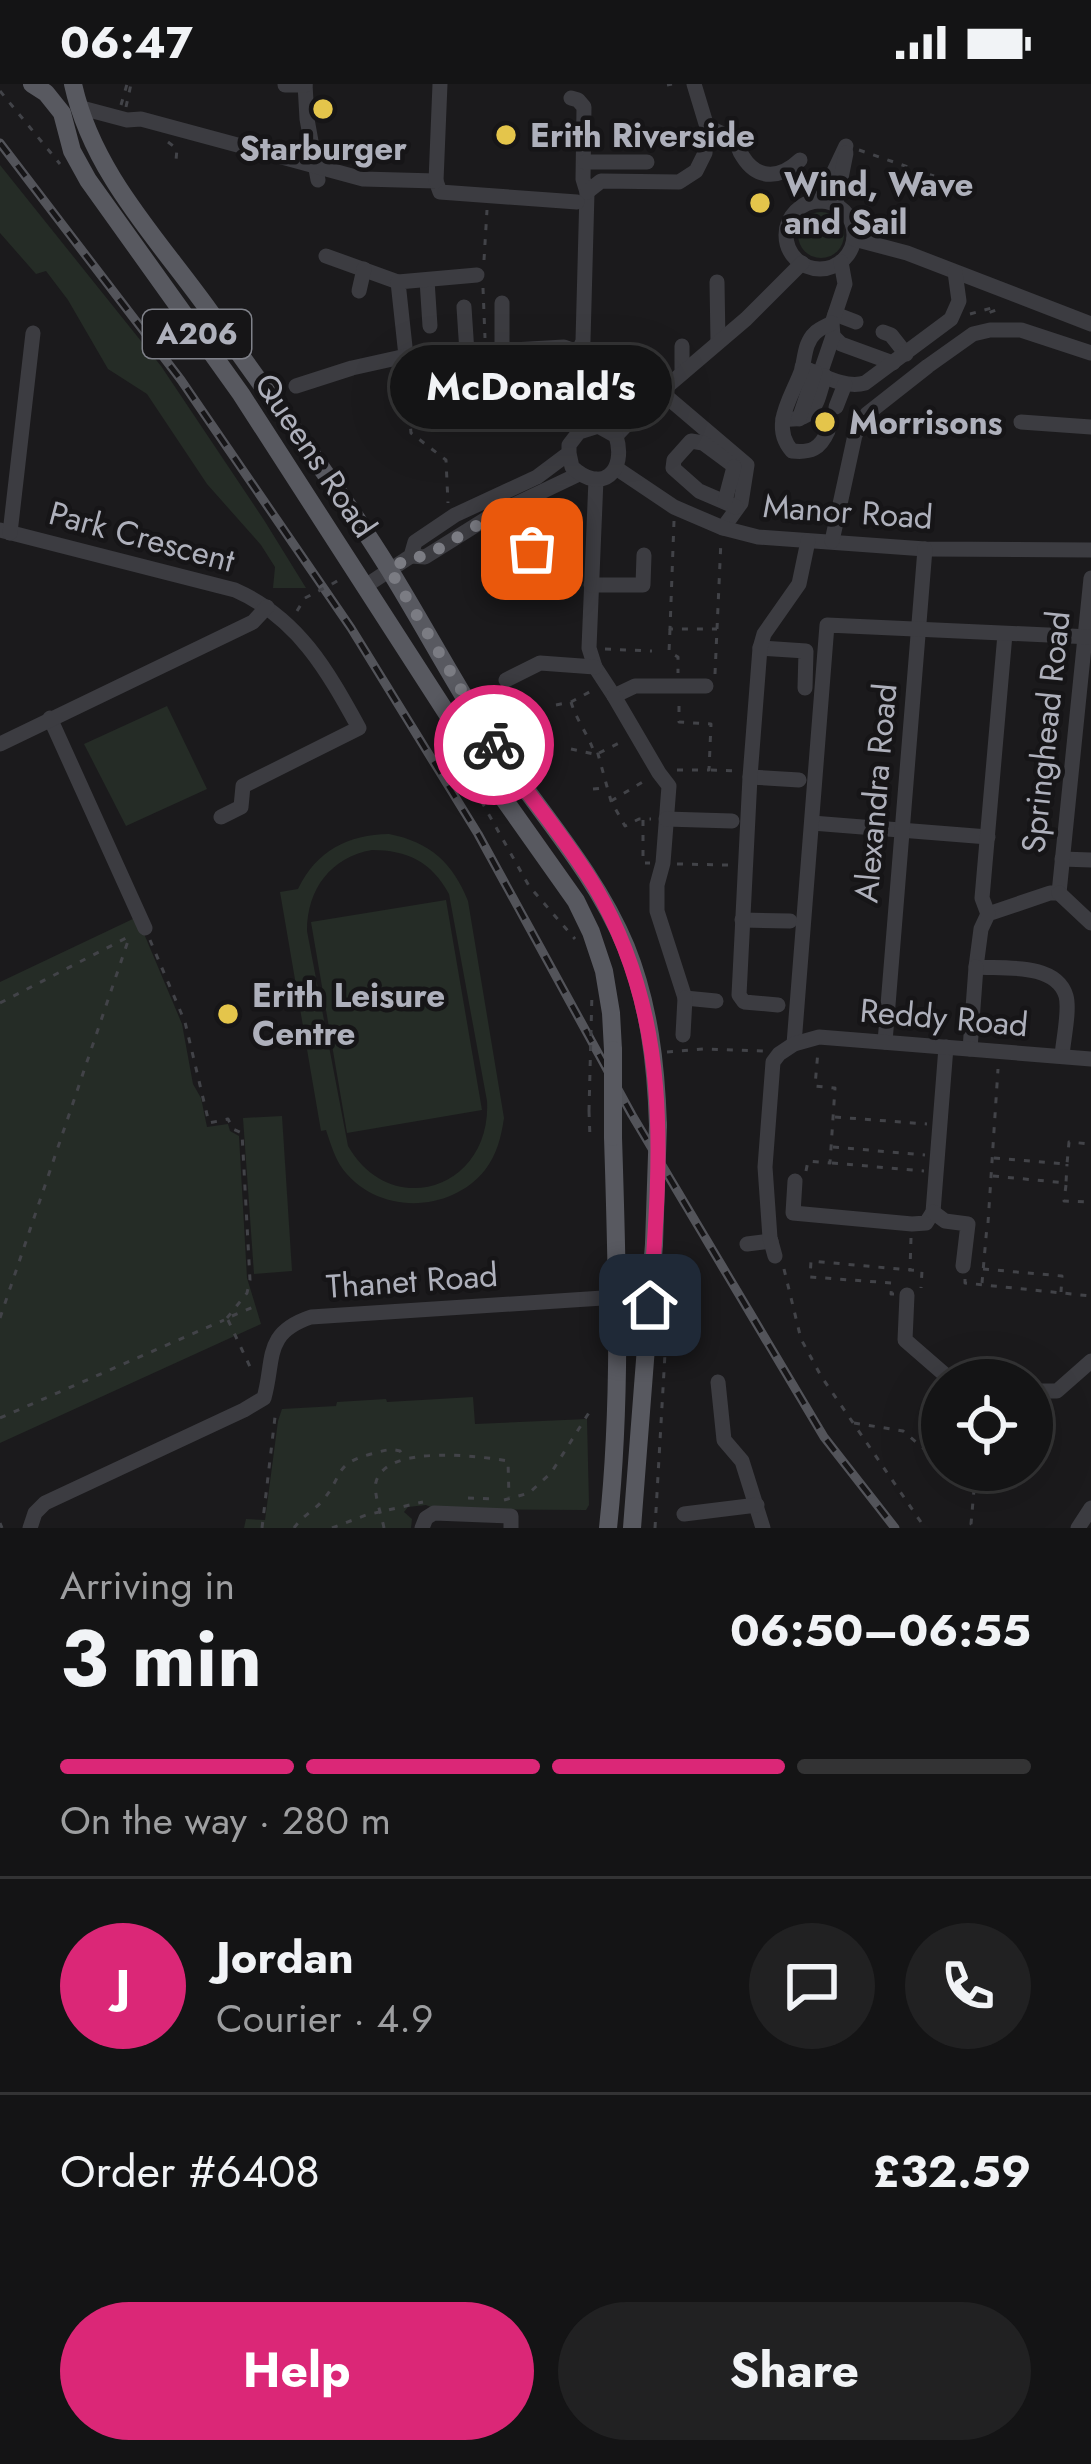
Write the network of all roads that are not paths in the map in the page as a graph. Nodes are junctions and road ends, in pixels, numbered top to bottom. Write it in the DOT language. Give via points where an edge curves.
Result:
graph roads {
  1 [pos="32,84"];
  2 [pos="74,84"];
  3 [pos="440,84"];
  4 [pos="694,84"];
  5 [pos="285,85"];
  6 [pos="305,85"];
  7 [pos="571,98"];
  8 [pos="78,107"];
  9 [pos="706,136"];
  10 [pos="800,160"];
  11 [pos="585,162"];
  12 [pos="647,162"];
  13 [pos="317,173"];
  14 [pos="436,182"];
  15 [pos="582,197"];
  16 [pos="854,239"];
  17 [pos="326,256"];
  18 [pos="841,262"];
  19 [pos="802,263"];
  20 [pos="364,269"];
  21 [pos="955,272"];
  22 [pos="477,275"];
  23 [pos="427,280"];
  24 [pos="398,282"];
  25 [pos="717,282"];
  26 [pos="359,291"];
  27 [pos="502,303"];
  28 [pos="464,307"];
  29 [pos="856,322"];
  30 [pos="1091,324"];
  31 [pos="831,325"];
  32 [pos="430,326"];
  33 [pos="883,332"];
  34 [pos="33,333"];
  35 [pos="718,342"];
  36 [pos="682,346"];
  37 [pos="502,351"];
  38 [pos="467,352"];
  39 [pos="578,352"];
  40 [pos="1091,353"];
  41 [pos="406,356"];
  42 [pos="899,359"];
  43 [pos="814,372"];
  44 [pos="682,373"];
  45 [pos="845,384"];
  46 [pos="296,386"];
  47 [pos="660,392"];
  48 [pos="836,407"];
  49 [pos="791,419"];
  50 [pos="1021,422"];
  51 [pos="588,427"];
  52 [pos="1091,428"];
  53 [pos="828,431"];
  54 [pos="616,436"];
  55 [pos="569,453"];
  56 [pos="616,468"];
  57 [pos="740,471"];
  58 [pos="579,474"];
  59 [pos="596,479"];
  60 [pos="730,504"];
  61 [pos="486,520"];
  62 [pos="723,528"];
  63 [pos="5,532"];
  64 [pos="808,542"];
  65 [pos="832,542"];
  66 [pos="925,549"];
  67 [pos="1091,550"];
  68 [pos="644,555"];
  69 [pos="411,556"];
  70 [pos="561,557"];
  71 [pos="506,561"];
  72 [pos="390,570"];
  73 [pos="515,578"];
  74 [pos="1091,578"];
  75 [pos="367,585"];
  76 [pos="591,585"];
  77 [pos="267,607"];
  78 [pos="918,628"];
  79 [pos="1005,634"];
  80 [pos="1088,637"];
  81 [pos="760,648"];
  82 [pos="595,667"];
  83 [pos="506,680"];
  84 [pos="706,686"];
  85 [pos="805,688"];
  86 [pos="609,689"];
  87 [pos="50,718"];
  88 [pos="0,744"];
  89 [pos="745,774"];
  90 [pos="799,780"];
  91 [pos="220,817"];
  92 [pos="665,819"];
  93 [pos="732,820"];
  94 [pos="812,823"];
  95 [pos="902,830"];
  96 [pos="988,837"];
  97 [pos="1062,859"];
  98 [pos="1091,860"];
  99 [pos="1059,893"];
  100 [pos="988,914"];
  101 [pos="742,920"];
  102 [pos="790,921"];
  103 [pos="1091,923"];
  104 [pos="137,932"];
  105 [pos="976,967"];
  106 [pos="685,998"];
  107 [pos="716,1001"];
  108 [pos="778,1005"];
  109 [pos="683,1035"];
  110 [pos="884,1042"];
  111 [pos="794,1044"];
  112 [pos="946,1047"];
  113 [pos="970,1049"];
  114 [pos="1062,1056"];
  115 [pos="1091,1058"];
  116 [pos="796,1181"];
  117 [pos="934,1212"];
  118 [pos="747,1244"];
  119 [pos="964,1266"];
  120 [pos="908,1295"];
  121 [pos="618,1297"];
  122 [pos="926,1359"];
  123 [pos="1091,1361"];
  124 [pos="718,1382"];
  125 [pos="1053,1391"];
  126 [pos="757,1504"];
  127 [pos="1091,1508"];
  128 [pos="683,1514"];
  129 [pos="29,1528"];
  130 [pos="422,1528"];
  131 [pos="511,1528"];
  132 [pos="608,1528"];
  133 [pos="632,1528"];
  134 [pos="763,1528"];
  135 [pos="1078,1528"];
  1 -- 75 [label="main road, Queens Road / A206" via="62,112 88,181"];
  2 -- 8 [label="main road, Queens Road / A206"];
  3 -- 14 [label="street"];
  4 -- 9 [label="street"];
  5 -- 6 [label="street"];
  6 -- 13 [label="street"];
  7 -- 11 [label="street" via="584,107"];
  8 -- 13 [label="street"];
  8 -- 72 [label="main road, Queens Road / A206" via="108,174"];
  9 -- 10 [label="street" via="738,147 763,173 776,176"];
  9 -- 15 [label="street" via="696,171 679,182 601,181"];
  11 -- 12 [label="street"];
  11 -- 15 [label="street"];
  13 -- 14 [label="street"];
  14 -- 15 [label="street" via="440,192"];
  15 -- 39 [label="street"];
  16 -- 18 [label="street"];
  16 -- 19 [label="street" via="850,218 828,202 803,205 786,229"];
  16 -- 21 [label="street"];
  17 -- 20 [label="street"];
  18 -- 19 [label="street"];
  18 -- 31 [label="street"];
  19 -- 35 [label="street"];
  20 -- 24 [label="street"];
  20 -- 26 [label="street"];
  21 -- 30 [label="street"];
  21 -- 42 [label="street" via="959,301 951,319"];
  22 -- 23 [label="street"];
  23 -- 24 [label="street"];
  23 -- 32 [label="street"];
  24 -- 41 [label="street"];
  25 -- 35 [label="street"];
  27 -- 37 [label="street"];
  28 -- 38 [label="street"];
  29 -- 31 [label="street"];
  31 -- 42 [label="street" via="841,344"];
  31 -- 43 [label="street"];
  33 -- 42 [label="street"];
  34 -- 63 [label="street"];
  35 -- 44 [label="street"];
  36 -- 44 [label="street"];
  37 -- 38 [label="street"];
  37 -- 39 [label="street"];
  38 -- 41 [label="street"];
  39 -- 51 [label="street"];
  40 -- 65 [label="street" via="1021,330 973,334 867,414 855,435"];
  41 -- 46 [label="street"];
  42 -- 45 [label="street" via="866,383"];
  43 -- 45 [label="street"];
  43 -- 49 [label="street" via="791,390"];
  43 -- 49 [label="street" via="813,411"];
  44 -- 47 [label="street"];
  45 -- 48 [label="street"];
  47 -- 54 [label="street"];
  47 -- 57 [label="street" via="747,465"];
  49 -- 53 [label="street" via="784,442 792,451 814,450"];
  50 -- 52 [label="street"];
  51 -- 54 [label="street"];
  51 -- 55 [label="street"];
  54 -- 56 [label="street"];
  55 -- 58 [label="street"];
  55 -- 69 [label="street" via="455,515 415,542"];
  56 -- 59 [label="street"];
  56 -- 62 [label="street, Manor Road"];
  57 -- 60 [label="street" via="741,503"];
  57 -- 60 [label="street" via="704,443 691,441 674,460 681,478"];
  58 -- 59 [label="street"];
  58 -- 61 [label="street"];
  59 -- 76 [label="street"];
  60 -- 62 [label="street"];
  61 -- 69 [label="street" via="425,557"];
  61 -- 71 [label="street"];
  62 -- 64 [label="street, Manor Road"];
  63 -- 77 [label="street, Park Crescent" via="235,590"];
  64 -- 65 [label="street, Manor Road"];
  64 -- 81 [label="street" via="799,584"];
  65 -- 66 [label="street, Manor Road"];
  66 -- 67 [label="street, Manor Road"];
  66 -- 78 [label="street, Alexandra Road"];
  68 -- 76 [label="street" via="644,585"];
  69 -- 72 [label="street"];
  70 -- 73 [label="street"];
  71 -- 73 [label="street"];
  71 -- 73 [label="street" via="558,537 567,541 572,576 538,592"];
  72 -- 75 [label="street"];
  72 -- 133 [label="main road, Queens Road / A206, bridge" via="483,728 594,886 643,999 658,1125"];
  74 -- 80 [label="street, Springhead Road"];
  75 -- 121 [label="main road, Queens Road / A206, bridge" via="591,932 614,1050"];
  76 -- 82 [label="street"];
  77 -- 87 [label="street" via="254,622"];
  77 -- 91 [label="street, Park Crescent" via="307,642 359,728 243,785 241,807"];
  78 -- 79 [label="street"];
  78 -- 94 [label="street" via="827,625"];
  78 -- 95 [label="street, Alexandra Road"];
  79 -- 80 [label="street"];
  79 -- 96 [label="street"];
  80 -- 97 [label="street, Springhead Road"];
  81 -- 85 [label="street" via="806,651"];
  81 -- 89 [label="street"];
  82 -- 83 [label="street" via="540,663"];
  82 -- 86 [label="street"];
  84 -- 86 [label="street"];
  86 -- 92 [label="street" via="669,786"];
  87 -- 88 [label="street"];
  87 -- 104 [label="street"];
  89 -- 90 [label="street"];
  89 -- 101 [label="street"];
  92 -- 93 [label="street"];
  92 -- 106 [label="street" via="657,910"];
  94 -- 95 [label="street"];
  94 -- 111 [label="street"];
  95 -- 96 [label="street"];
  95 -- 110 [label="street, Alexandra Road"];
  96 -- 100 [label="street"];
  97 -- 98 [label="street"];
  97 -- 99 [label="street, Springhead Road"];
  99 -- 100 [label="street"];
  99 -- 103 [label="street"];
  100 -- 105 [label="street"];
  101 -- 102 [label="street"];
  101 -- 108 [label="street" via="739,995"];
  105 -- 113 [label="street"];
  105 -- 114 [label="street" via="1039,971 1057,982 1067,998"];
  106 -- 107 [label="street"];
  106 -- 109 [label="street"];
  110 -- 111 [label="street, Reddy Road" via="819,1037"];
  110 -- 112 [label="street, Reddy Road"];
  111 -- 118 [label="street, Reddy Road" via="773,1062 765,1167 773,1248"];
  112 -- 113 [label="street, Reddy Road"];
  112 -- 117 [label="street"];
  113 -- 114 [label="street, Reddy Road"];
  114 -- 115 [label="street, Reddy Road"];
  116 -- 117 [label="street" via="793,1213 912,1224"];
  117 -- 119 [label="street" via="968,1224"];
  120 -- 122 [label="street" via="905,1340"];
  121 -- 129 [label="street, Thanet Road" via="299,1321 272,1347 264,1398 45,1503"];
  121 -- 132 [label="main road, A206"];
  123 -- 125 [label="street"];
  124 -- 126 [label="street" via="724,1440 742,1461"];
  126 -- 128 [label="street"];
  126 -- 134 [label="street"];
  127 -- 135 [label="street"];
  130 -- 131 [label="street" via="436,1506 511,1516"];
}
